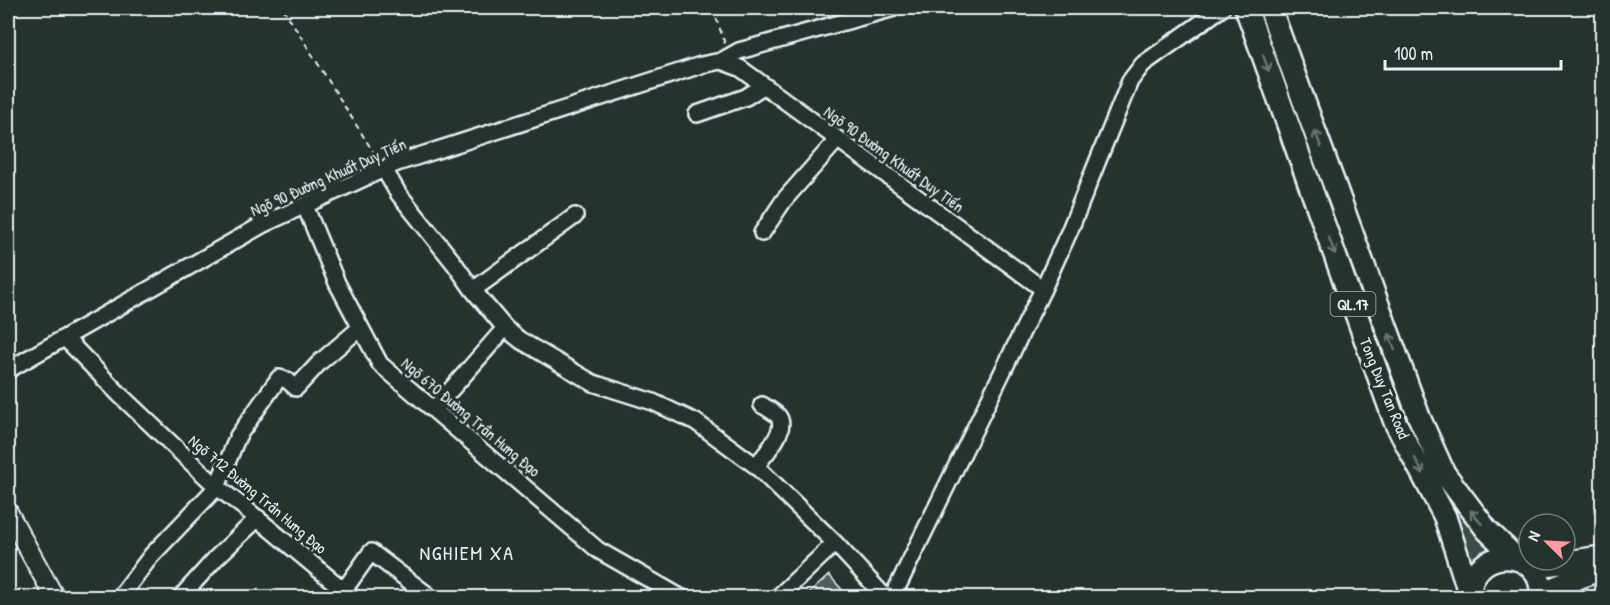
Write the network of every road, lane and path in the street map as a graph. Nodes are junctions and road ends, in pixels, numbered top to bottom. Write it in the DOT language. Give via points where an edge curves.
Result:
graph roads {
  1 [pos="283,8"];
  2 [pos="713,8"];
  3 [pos="894,8"];
  4 [pos="1222,8"];
  5 [pos="1246,8"];
  6 [pos="1270,8"];
  7 [pos="725,58"];
  8 [pos="763,86"];
  9 [pos="697,114"];
  10 [pos="837,140"];
  11 [pos="384,169"];
  12 [pos="1333,182"];
  13 [pos="1312,190"];
  14 [pos="305,206"];
  15 [pos="575,216"];
  16 [pos="762,233"];
  17 [pos="473,290"];
  18 [pos="1043,290"];
  19 [pos="360,328"];
  20 [pos="506,328"];
  21 [pos="65,338"];
  22 [pos="8,370"];
  23 [pos="762,405"];
  24 [pos="434,409"];
  25 [pos="756,466"];
  26 [pos="217,487"];
  27 [pos="8,512"];
  28 [pos="258,518"];
  29 [pos="836,543"];
  30 [pos="1517,557"];
  31 [pos="1602,557"];
  32 [pos="1577,559"];
  33 [pos="1517,562"];
  34 [pos="1602,568"];
  35 [pos="1532,572"];
  36 [pos="349,595"];
  37 [pos="1542,595"];
  38 [pos="429,596"];
  39 [pos="1470,596"];
  40 [pos="56,597"];
  41 [pos="119,597"];
  42 [pos="180,597"];
  43 [pos="682,597"];
  44 [pos="777,597"];
  45 [pos="886,597"];
  46 [pos="892,597"];
  1 -- 11 [label="path"];
  2 -- 7 [label="path"];
  3 -- 7 [label="street, Ngõ 90 Đường Khuất Duy Tiến"];
  4 -- 18 [label="street" via="1143,63 1133,76"];
  5 -- 13 [label="highway, Tong Duy Tan Road / QL.17, one-way"];
  12 -- 6 [label="highway, Tong Duy Tan Road / QL.17, one-way"];
  7 -- 8 [label="street, Ngõ 90 Đường Khuất Duy Tiến"];
  7 -- 11 [label="street, Ngõ 90 Đường Khuất Duy Tiến"];
  8 -- 9 [label="street" via="746,97"];
  8 -- 10 [label="street, Ngõ 90 Đường Khuất Duy Tiến"];
  10 -- 16 [label="street" via="784,200"];
  10 -- 18 [label="street, Ngõ 90 Đường Khuất Duy Tiến"];
  11 -- 14 [label="street, Ngõ 90 Đường Khuất Duy Tiến"];
  11 -- 17 [label="street"];
  12 -- 13 [label="highway"];
  30 -- 12 [label="highway, Tong Duy Tan Road / QL.17, one-way" via="1487,530 1444,473 1419,417"];
  13 -- 39 [label="highway, Tong Duy Tan Road / QL.17, one-way" via="1395,422 1445,517"];
  14 -- 19 [label="street, Ngõ 670 Đường Trần Hưng Đạo"];
  14 -- 21 [label="street, Ngõ 90 Đường Khuất Duy Tiến" via="262,225"];
  15 -- 17 [label="street"];
  17 -- 20 [label="street"];
  18 -- 46 [label="street"];
  19 -- 24 [label="street, Ngõ 670 Đường Trần Hưng Đạo" via="380,364"];
  19 -- 26 [label="street" via="296,388 279,378 238,436"];
  20 -- 24 [label="street"];
  20 -- 25 [label="street" via="593,383 653,402 696,422"];
  21 -- 22 [label="street, Ngõ 90 Đường Khuất Duy Tiến"];
  21 -- 26 [label="street, Ngõ 712 Đường Trần Hưng Đạo"];
  23 -- 25 [label="street" via="778,415 780,431"];
  24 -- 43 [label="street, Ngõ 670 Đường Trần Hưng Đạo" via="598,550"];
  25 -- 29 [label="street"];
  26 -- 28 [label="street, Ngõ 712 Đường Trần Hưng Đạo"];
  26 -- 41 [label="street" via="151,556"];
  27 -- 40 [label="main road"];
  28 -- 36 [label="street, Ngõ 712 Đường Trần Hưng Đạo"];
  28 -- 42 [label="street"];
  29 -- 44 [label="street"];
  29 -- 45 [label="street"];
  31 -- 32 [label="highway"];
  33 -- 39 [label="highway" via="1499,558 1484,565 1473,578"];
  34 -- 37 [label="highway"];
  35 -- 37 [label="highway" via="1540,581"];
  36 -- 38 [label="street" via="371,552"];
}
